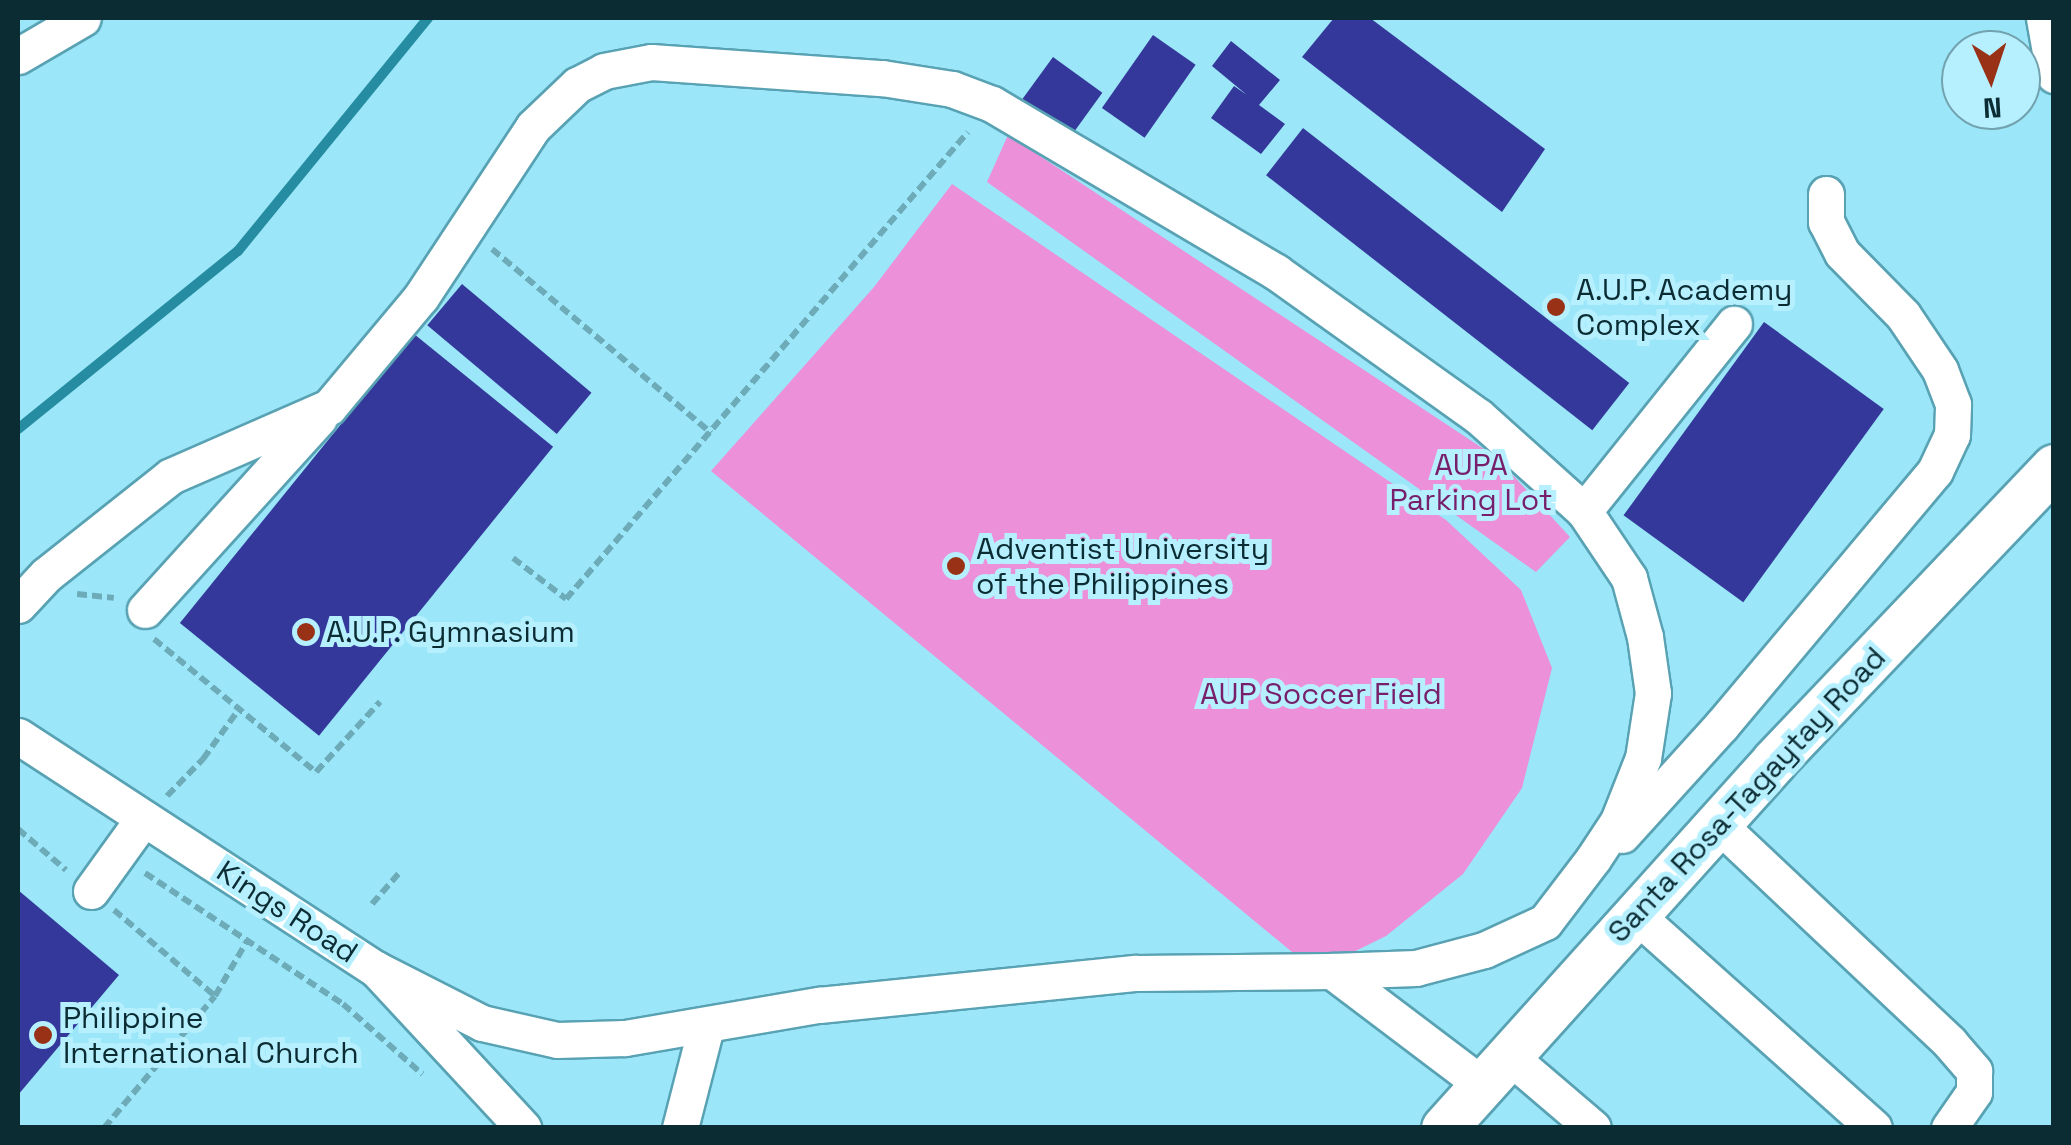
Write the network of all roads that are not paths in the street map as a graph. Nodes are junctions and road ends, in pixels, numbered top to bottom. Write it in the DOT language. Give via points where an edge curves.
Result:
graph roads {
  1 [pos="84,18"];
  2 [pos="2044,18"];
  3 [pos="18,56"];
  4 [pos="2054,75"];
  5 [pos="1826,194"];
  6 [pos="1734,324"];
  7 [pos="329,407"];
  8 [pos="2054,467"];
  9 [pos="1584,511"];
  10 [pos="18,605"];
  11 [pos="144,611"];
  12 [pos="18,736"];
  13 [pos="143,819"];
  14 [pos="1718,824"];
  15 [pos="91,891"];
  16 [pos="1636,915"];
  17 [pos="1545,922"];
  18 [pos="376,969"];
  19 [pos="1332,970"];
  20 [pos="706,1027"];
  21 [pos="1496,1071"];
  22 [pos="522,1128"];
  23 [pos="680,1128"];
  24 [pos="1444,1128"];
  25 [pos="1593,1128"];
  26 [pos="1874,1128"];
  27 [pos="1949,1128"];
  1 -- 3 [label="street"];
  2 -- 4 [label="street"];
  5 -- 17 [label="street" via="1826,222 1842,254 1903,315 1940,370 1953,404 1952,435 1935,471"];
  6 -- 9 [label="street"];
  7 -- 9 [label="street" via="421,297 533,127 577,85 604,71 651,62 882,78 952,89 992,104 1276,272 1478,416"];
  7 -- 10 [label="street" via="171,476"];
  7 -- 11 [label="street"];
  8 -- 14 [label="main road, Santa Rosa-Tagaytay Road"];
  9 -- 17 [label="street" via="1629,578 1652,693 1643,758 1618,822"];
  12 -- 13 [label="street, Kings Road"];
  13 -- 15 [label="street"];
  13 -- 18 [label="street, Kings Road"];
  14 -- 16 [label="main road, Santa Rosa-Tagaytay Road"];
  14 -- 27 [label="street" via="1974,1071 1974,1092"];
  16 -- 21 [label="main road, Santa Rosa-Tagaytay Road"];
  16 -- 26 [label="street"];
  17 -- 19 [label="street" via="1484,950 1416,968"];
  18 -- 20 [label="street" via="482,1023 519,1034 625,1038"];
  18 -- 22 [label="street, Kings Road"];
  19 -- 20 [label="street" via="1136,974 819,1005"];
  19 -- 21 [label="street"];
  20 -- 23 [label="street"];
  21 -- 24 [label="main road, Santa Rosa-Tagaytay Road"];
  21 -- 25 [label="street"];
}
